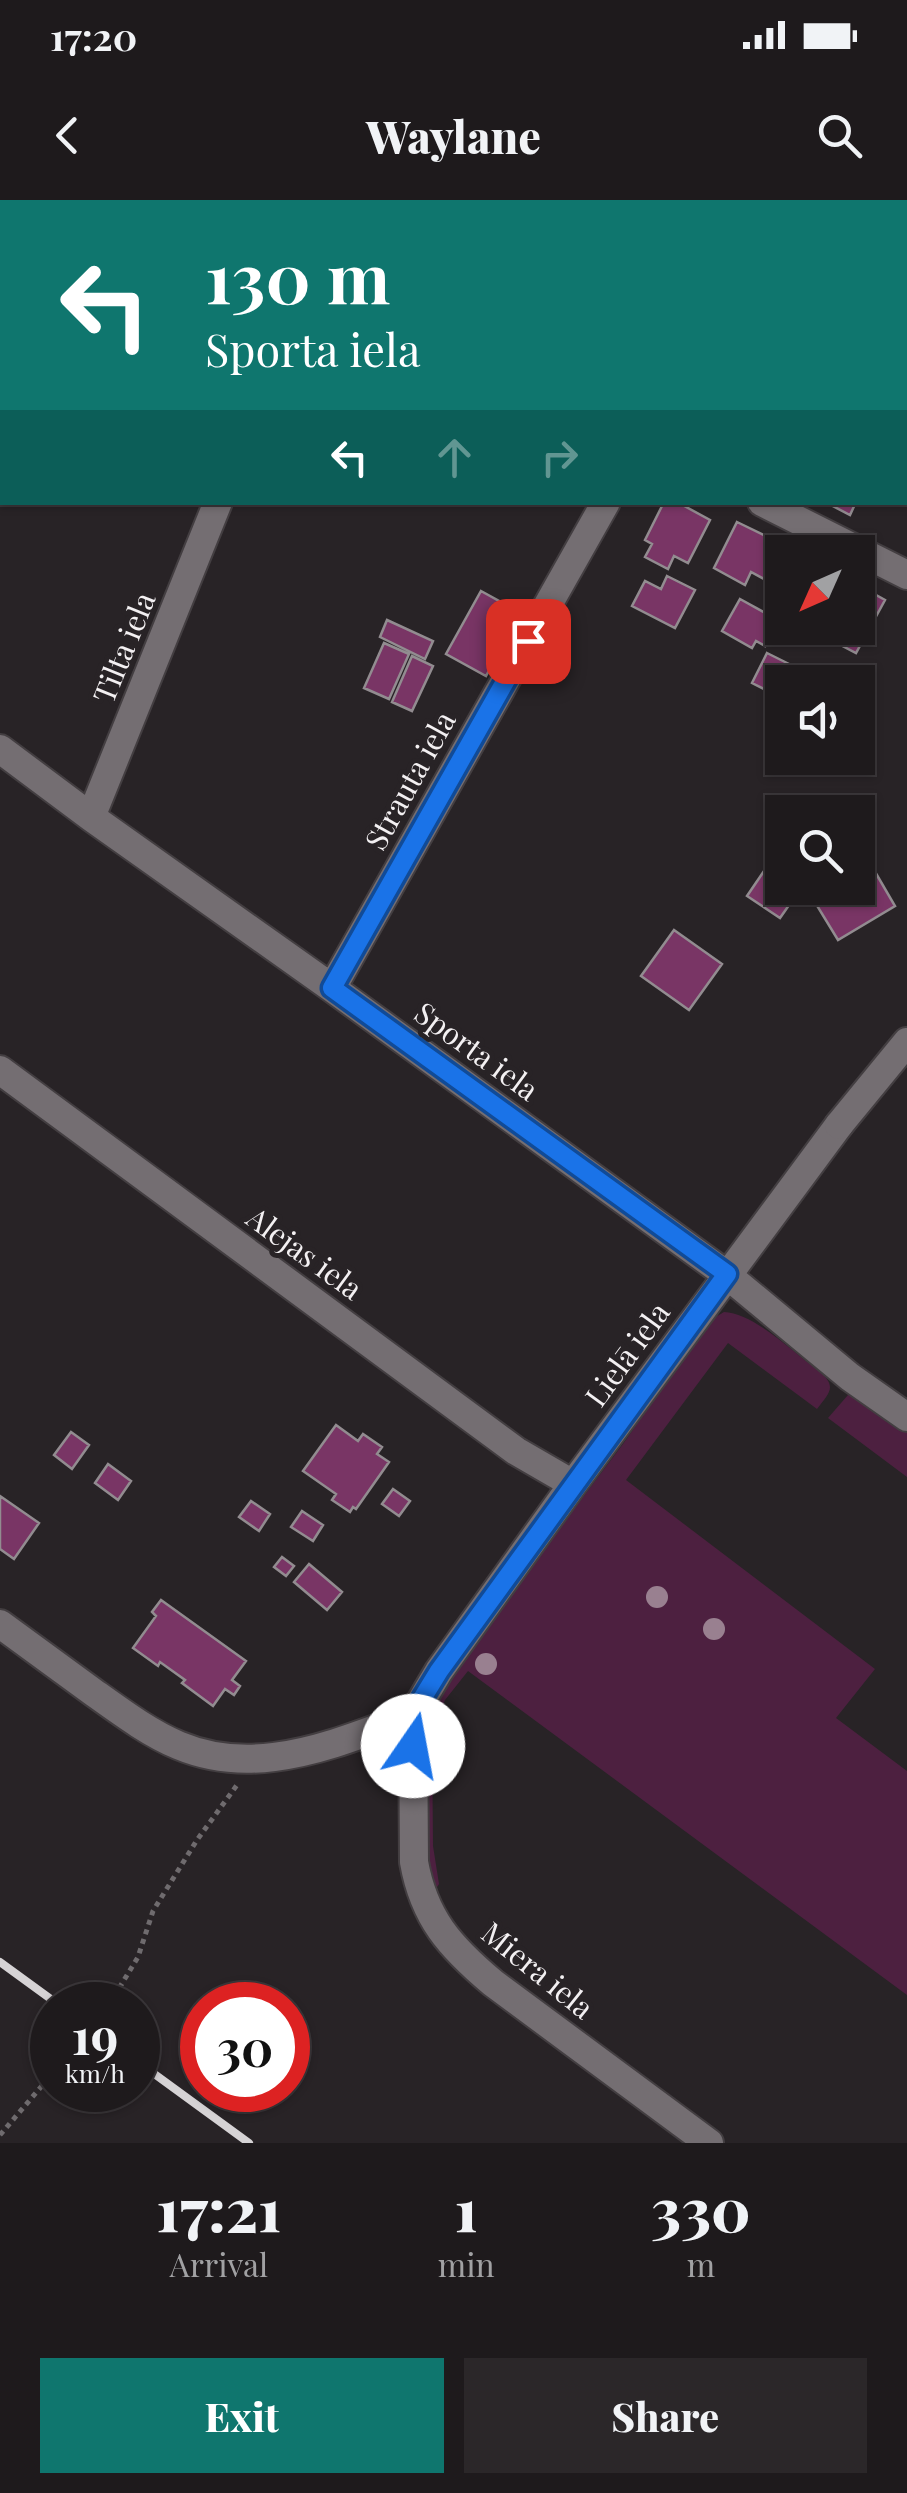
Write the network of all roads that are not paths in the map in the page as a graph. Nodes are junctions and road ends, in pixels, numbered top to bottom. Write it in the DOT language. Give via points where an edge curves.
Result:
graph roads {
  1 [pos="217,505"];
  2 [pos="604,505"];
  3 [pos="768,505"];
  4 [pos="907,575"];
  5 [pos="0,749"];
  6 [pos="91,818"];
  7 [pos="332,988"];
  8 [pos="907,1042"];
  9 [pos="0,1070"];
  10 [pos="727,1274"];
  11 [pos="907,1417"];
  12 [pos="573,1484"];
  13 [pos="0,1624"];
  14 [pos="412,1715"];
  15 [pos="708,2143"];
  1 -- 6 [label="street, Tilta iela"];
  2 -- 7 [label="street, Strauta iela"];
  3 -- 4 [label="street"];
  5 -- 6 [label="street, Sporta iela"];
  6 -- 7 [label="street, Sporta iela"];
  7 -- 10 [label="street, Sporta iela"];
  8 -- 10 [label="street, Lielā iela"];
  9 -- 12 [label="street, Alejas iela" via="516,1451"];
  10 -- 11 [label="street, Sporta iela"];
  10 -- 12 [label="street, Lielā iela"];
  12 -- 14 [label="street, Lielā iela"];
  13 -- 14 [label="street" via="144,1729 202,1754 271,1758 335,1744"];
  14 -- 15 [label="street, Miera iela" via="414,1862 442,1934 493,1982"];
}
